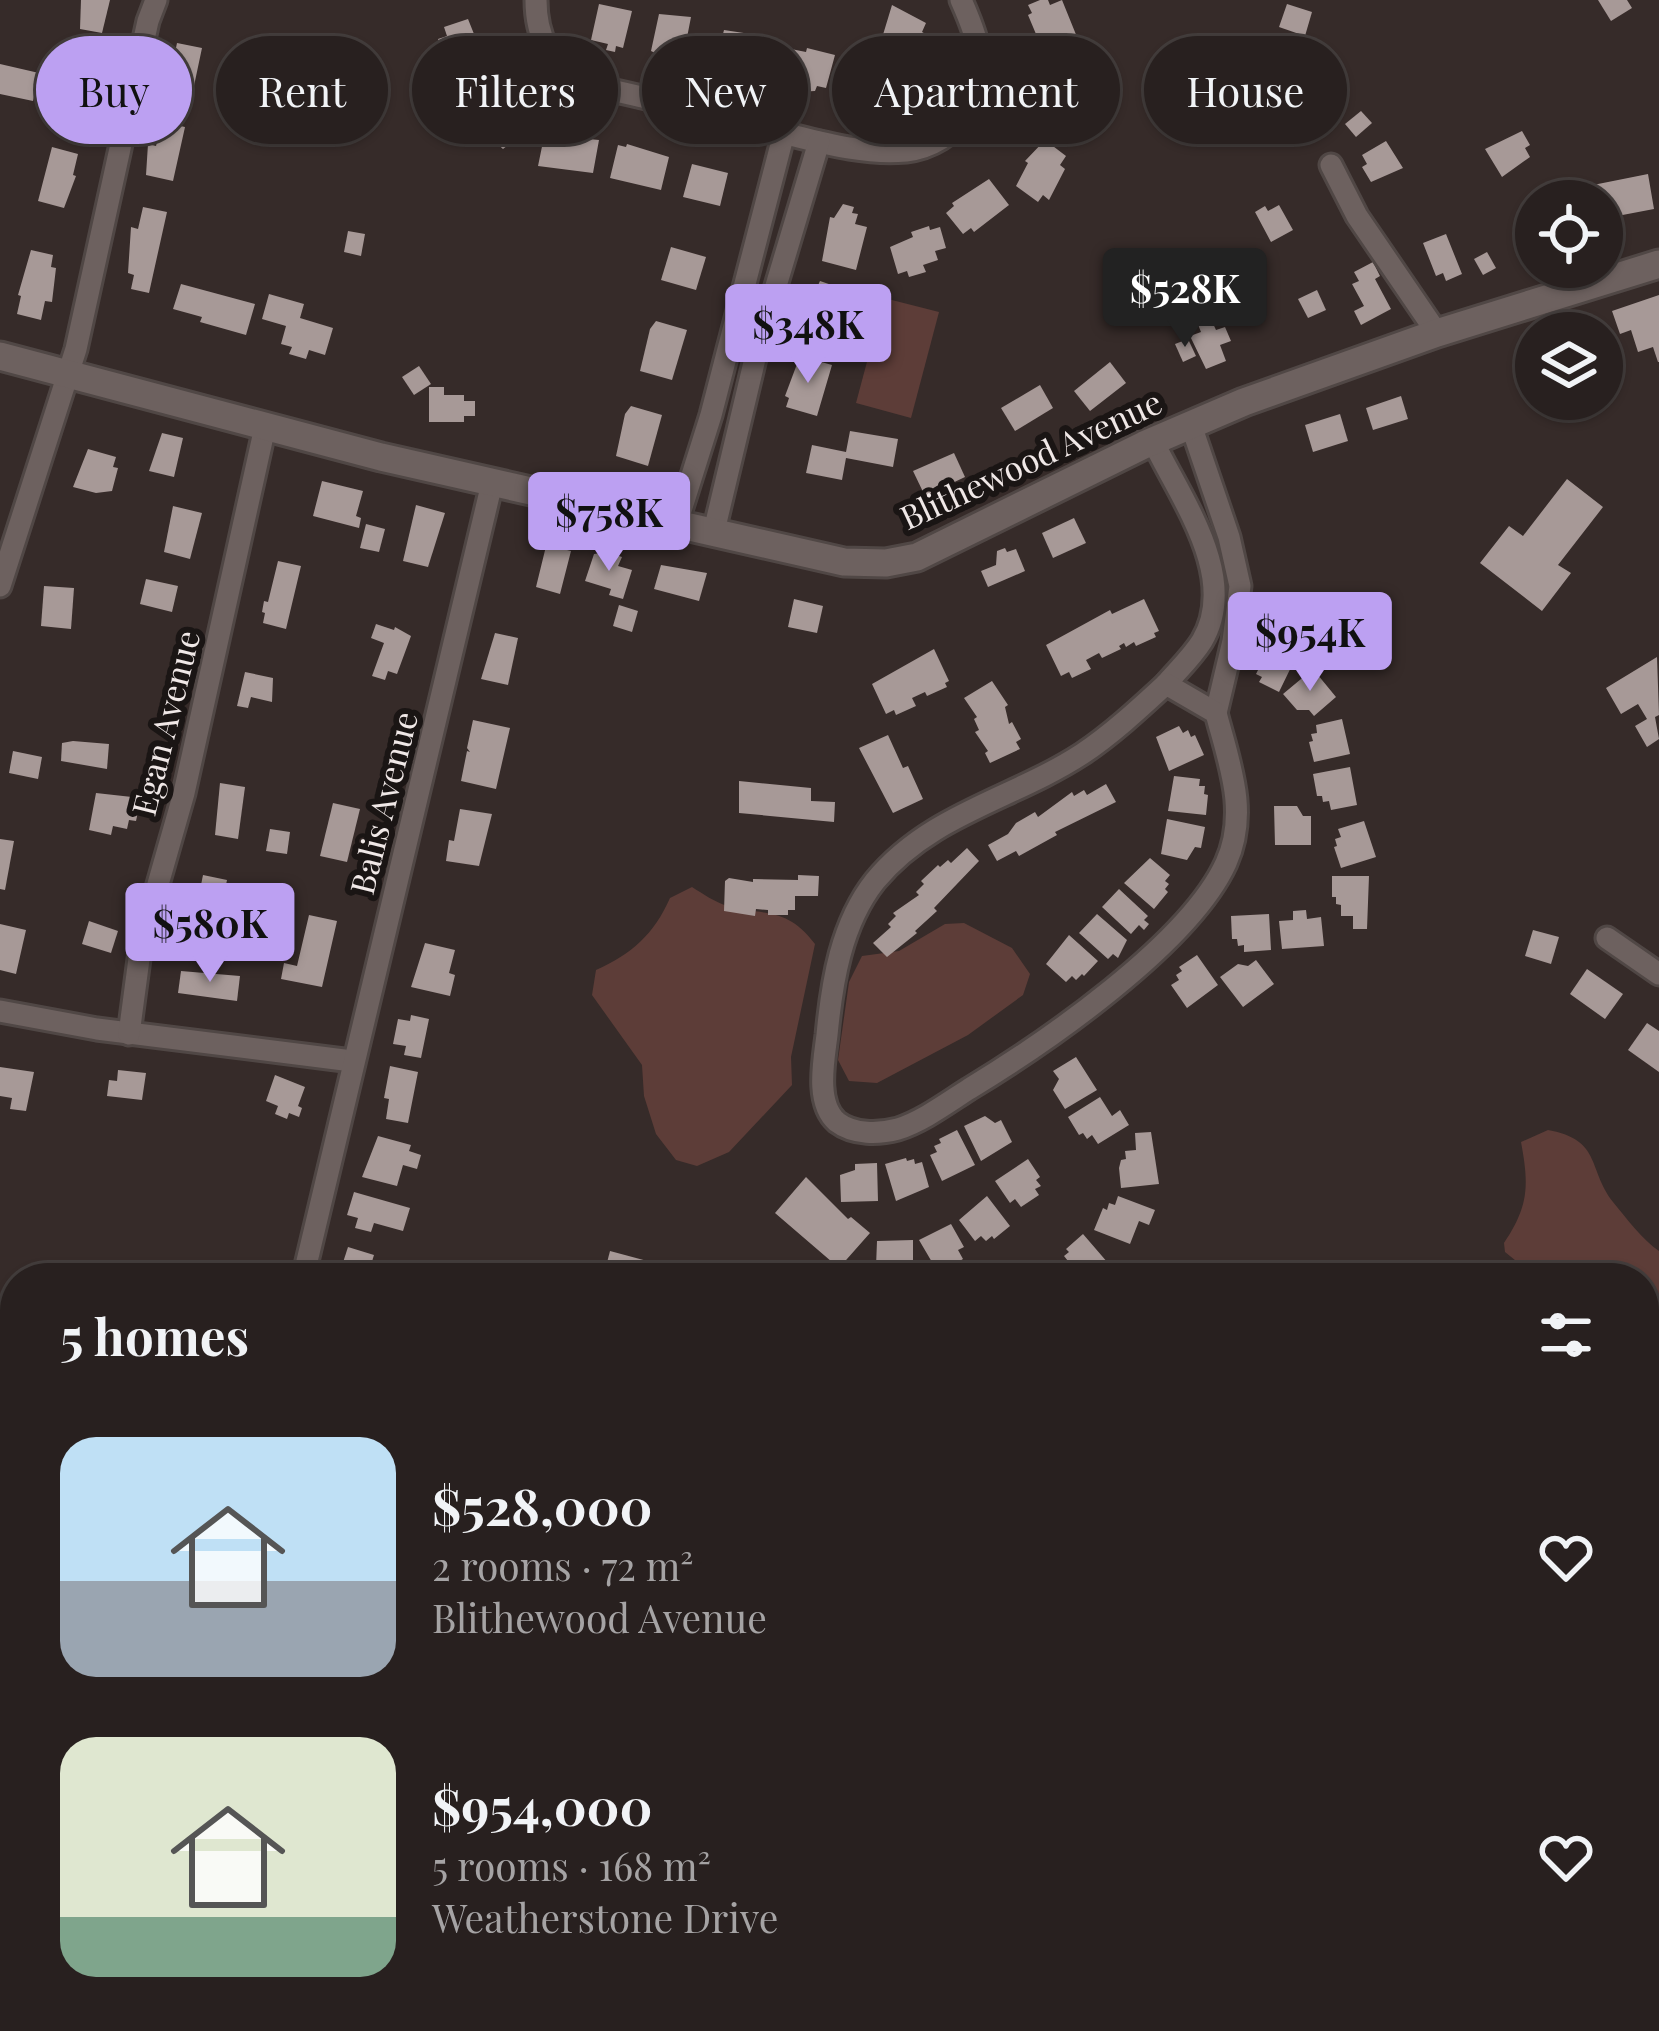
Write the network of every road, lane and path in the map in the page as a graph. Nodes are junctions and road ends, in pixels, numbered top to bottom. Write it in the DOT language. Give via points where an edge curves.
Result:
graph roads {
  1 [pos="156,0"];
  2 [pos="536,0"];
  3 [pos="961,0"];
  4 [pos="642,99"];
  5 [pos="808,139"];
  6 [pos="819,142"];
  7 [pos="781,144"];
  8 [pos="1330,165"];
  9 [pos="1659,264"];
  10 [pos="1437,333"];
  11 [pos="0,356"];
  12 [pos="66,372"];
  13 [pos="1191,425"];
  14 [pos="265,427"];
  15 [pos="1154,441"];
  16 [pos="492,483"];
  17 [pos="677,524"];
  18 [pos="714,531"];
  19 [pos="0,586"];
  20 [pos="1166,684"];
  21 [pos="1216,713"];
  22 [pos="1607,938"];
  23 [pos="1659,974"];
  24 [pos="0,1010"];
  25 [pos="129,1034"];
  26 [pos="352,1061"];
  27 [pos="307,1263"];
  1 -- 12 [label="street"];
  2 -- 4 [label="street" via="551,58 581,84"];
  3 -- 6 [label="street" via="981,58 978,88 961,122 905,151"];
  5 -- 6 [label="street"];
  6 -- 18 [label="street"];
  7 -- 17 [label="street"];
  8 -- 10 [label="street"];
  9 -- 10 [label="street, Blithewood Avenue"];
  10 -- 13 [label="street, Blithewood Avenue"];
  11 -- 12 [label="street, Blithewood Avenue"];
  12 -- 14 [label="street, Blithewood Avenue"];
  12 -- 19 [label="street"];
  13 -- 15 [label="street, Blithewood Avenue"];
  13 -- 21 [label="street" via="1240,586"];
  14 -- 16 [label="street, Blithewood Avenue"];
  14 -- 25 [label="street, Egan Avenue" via="142,944"];
  15 -- 18 [label="street, Blithewood Avenue" via="899,561 844,562"];
  15 -- 20 [label="street" via="1212,572 1204,638"];
  16 -- 17 [label="street, Blithewood Avenue"];
  16 -- 26 [label="street, Balis Avenue"];
  17 -- 18 [label="street, Blithewood Avenue"];
  20 -- 21 [label="street"];
  20 -- 21 [label="street" via="1082,754 920,837 875,882 850,923 832,991 823,1076 835,1120 856,1132 886,1132 936,1110 1043,1044 1195,910 1226,863 1236,823 1233,772"];
  22 -- 23 [label="street"];
  24 -- 25 [label="street"];
  25 -- 26 [label="street"];
  26 -- 27 [label="street, Balis Avenue"];
}
